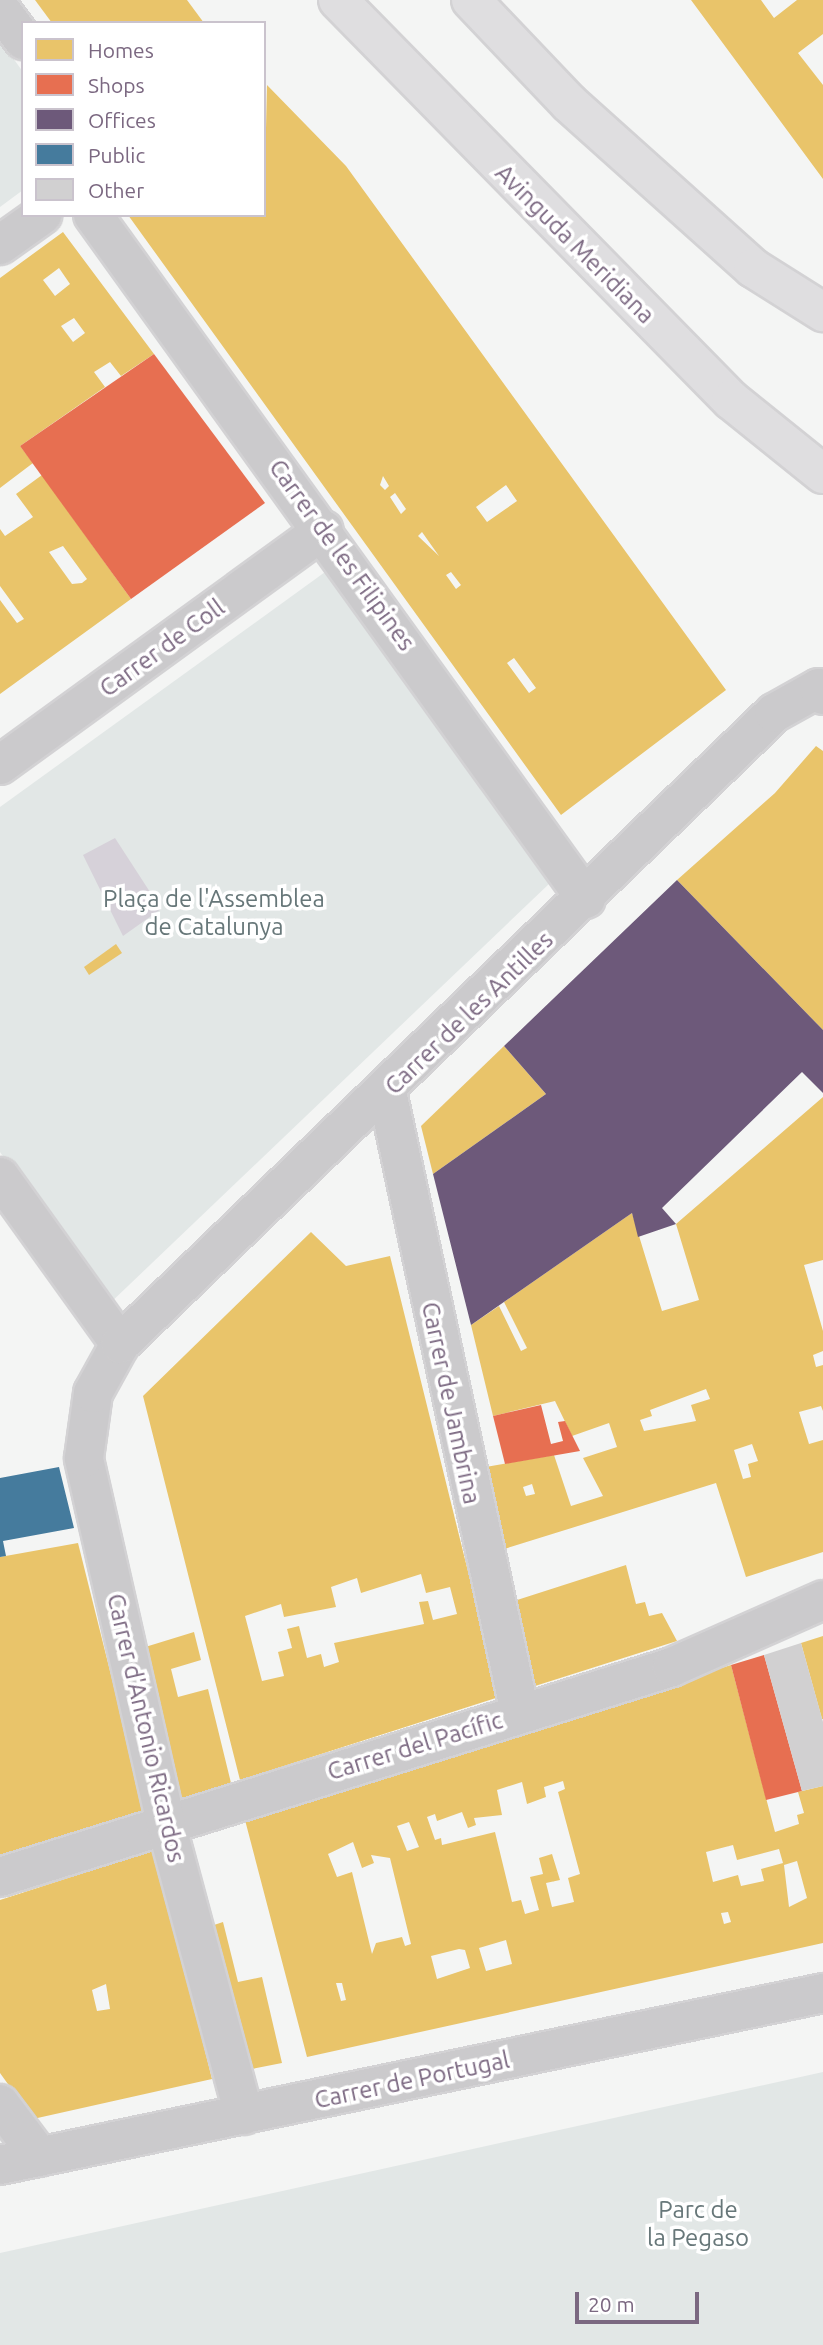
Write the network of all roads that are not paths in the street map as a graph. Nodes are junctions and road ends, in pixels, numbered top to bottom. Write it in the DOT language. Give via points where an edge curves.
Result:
graph roads {
  1 [pos="338,0"];
  2 [pos="471,0"];
  3 [pos="0,9"];
  4 [pos="21,37"];
  5 [pos="39,217"];
  6 [pos="94,217"];
  7 [pos="0,246"];
  8 [pos="823,312"];
  9 [pos="823,474"];
  10 [pos="324,530"];
  11 [pos="821,691"];
  12 [pos="0,765"];
  13 [pos="586,899"];
  14 [pos="387,1092"];
  15 [pos="8,1202"];
  16 [pos="120,1344"];
  17 [pos="823,1600"];
  18 [pos="520,1713"];
  19 [pos="166,1823"];
  20 [pos="0,1877"];
  21 [pos="823,1993"];
  22 [pos="0,2104"];
  23 [pos="244,2115"];
  24 [pos="40,2157"];
  25 [pos="0,2165"];
  1 -- 9 [label="main road, Avinguda Meridiana" via="731,400"];
  2 -- 8 [label="main road" via="569,103 743,259"];
  3 -- 4 [label="street"];
  5 -- 7 [label="street"];
  6 -- 10 [label="street, Carrer de les Filipines"];
  10 -- 12 [label="street, Carrer de Coll"];
  10 -- 13 [label="street, Carrer de les Filipines"];
  11 -- 13 [label="street, Carrer de les Antilles" via="774,713"];
  13 -- 14 [label="street, Carrer de les Antilles"];
  14 -- 16 [label="street, Carrer de les Antilles"];
  14 -- 18 [label="street, Carrer de Jambrina"];
  15 -- 16 [label="street"];
  16 -- 19 [label="street, Carrer d'Antonio Ricardos" via="93,1393 84,1458"];
  17 -- 18 [label="street, Carrer del Pacífic" via="672,1667"];
  18 -- 19 [label="street, Carrer del Pacífic"];
  19 -- 20 [label="street, Carrer del Pacífic"];
  19 -- 23 [label="street, Carrer d'Antonio Ricardos"];
  21 -- 23 [label="street, Carrer de Portugal"];
  22 -- 24 [label="street"];
  23 -- 24 [label="street, Carrer de Portugal"];
  24 -- 25 [label="street, Carrer de Portugal"];
}
